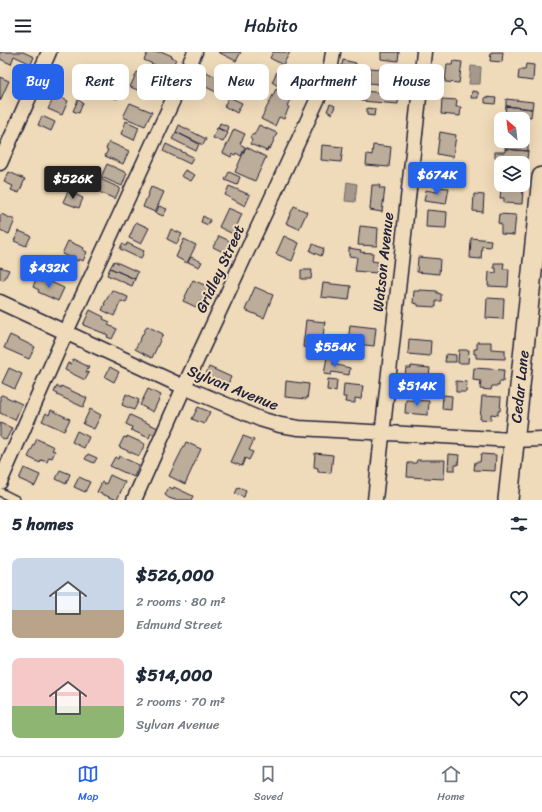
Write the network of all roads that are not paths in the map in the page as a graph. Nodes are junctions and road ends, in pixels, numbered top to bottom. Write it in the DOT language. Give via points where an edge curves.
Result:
graph roads {
  1 [pos="49,52"];
  2 [pos="195,52"];
  3 [pos="333,52"];
  4 [pos="424,52"];
  5 [pos="0,162"];
  6 [pos="542,177"];
  7 [pos="0,302"];
  8 [pos="66,332"];
  9 [pos="184,387"];
  10 [pos="382,432"];
  11 [pos="542,439"];
  12 [pos="514,440"];
  13 [pos="0,482"];
  14 [pos="0,492"];
  15 [pos="16,500"];
  16 [pos="134,500"];
  17 [pos="375,500"];
  18 [pos="508,500"];
  1 -- 5 [label="street"];
  2 -- 8 [label="street"];
  3 -- 9 [label="street, Gridley Street" via="326,81"];
  4 -- 10 [label="street, Watson Avenue"];
  6 -- 12 [label="street, Cedar Lane"];
  7 -- 8 [label="street, Sylvan Avenue"];
  8 -- 9 [label="street, Sylvan Avenue"];
  8 -- 13 [label="street"];
  9 -- 10 [label="street, Sylvan Avenue" via="280,425"];
  9 -- 16 [label="street, Gridley Street"];
  10 -- 12 [label="street, Sylvan Avenue"];
  10 -- 17 [label="street, Watson Avenue"];
  11 -- 12 [label="street, Sylvan Avenue"];
  12 -- 18 [label="street, Cedar Lane"];
  14 -- 15 [label="lane"];
}
